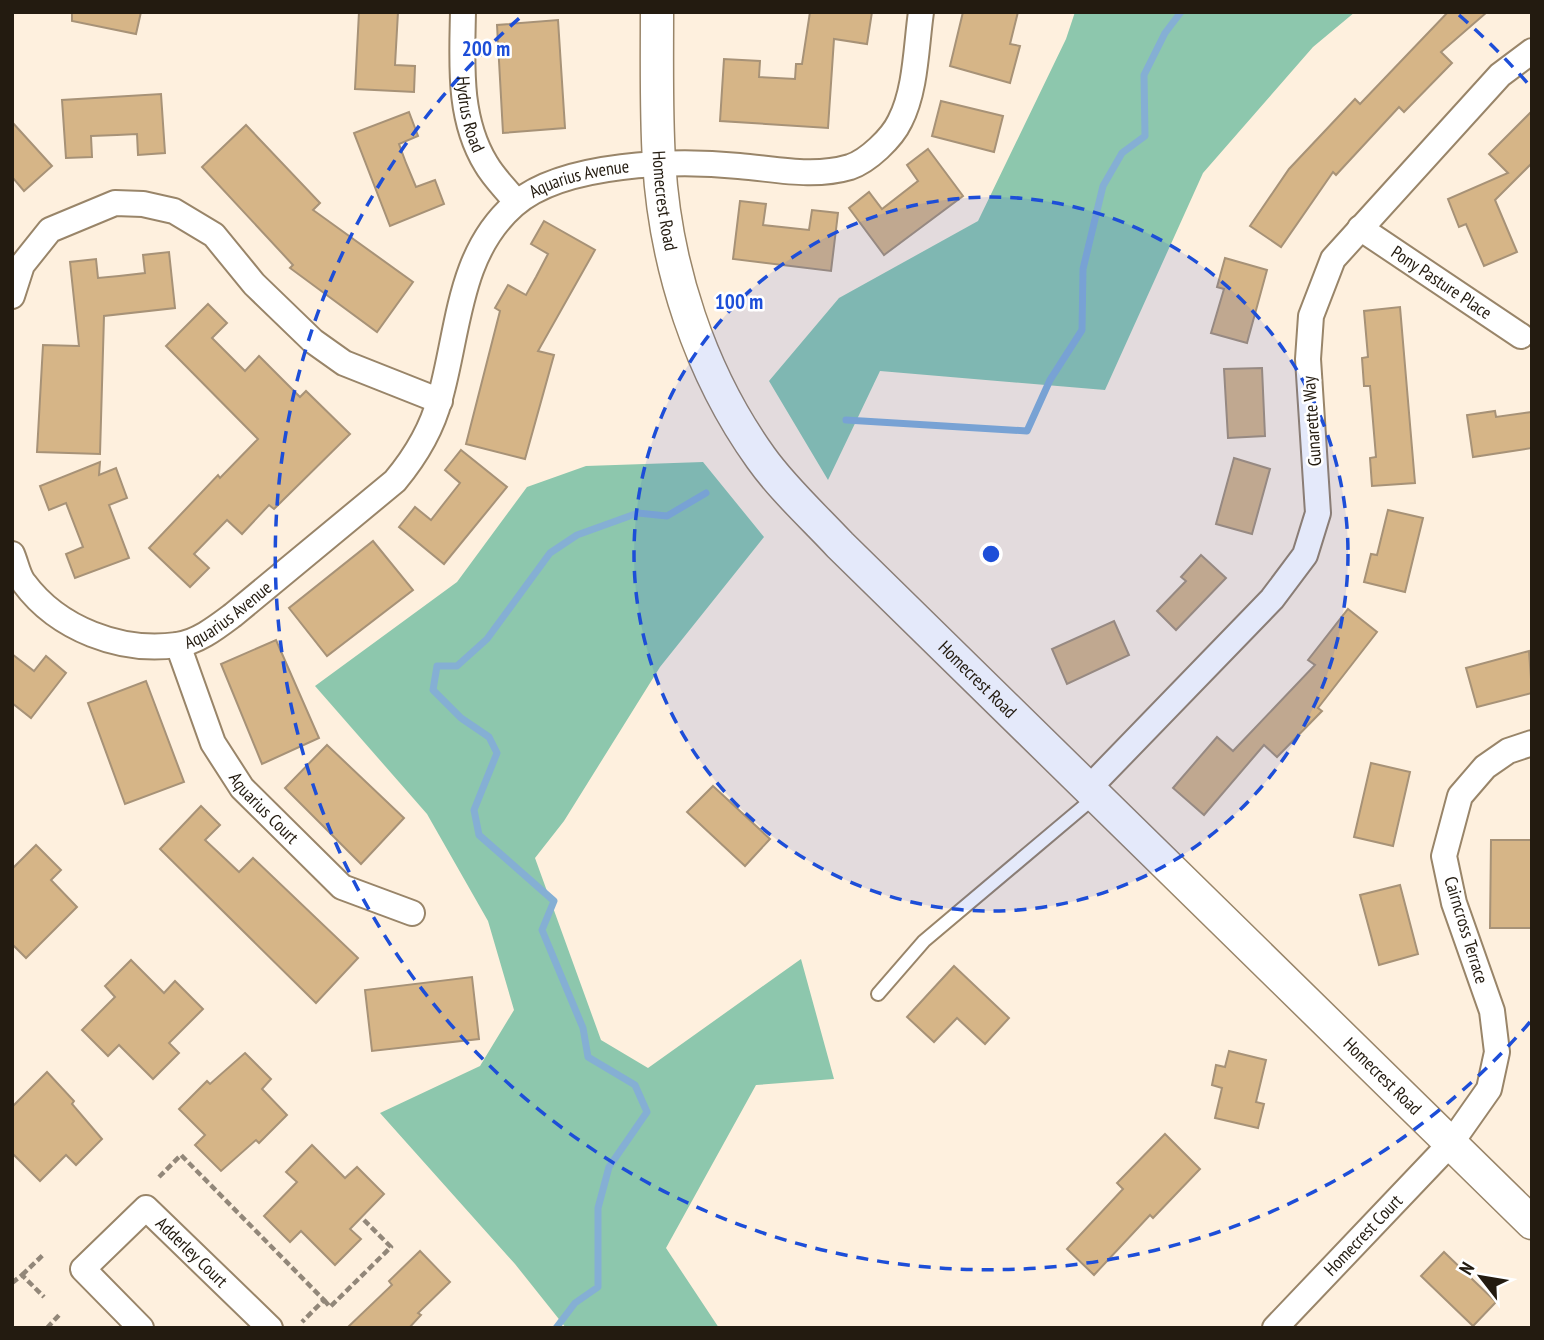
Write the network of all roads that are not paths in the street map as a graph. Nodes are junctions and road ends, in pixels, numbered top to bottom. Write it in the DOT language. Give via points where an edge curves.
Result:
graph roads {
  1 [pos="463,12"];
  2 [pos="657,12"];
  3 [pos="921,12"];
  4 [pos="1532,51"];
  5 [pos="659,162"];
  6 [pos="516,202"];
  7 [pos="1360,228"];
  8 [pos="12,296"];
  9 [pos="1521,336"];
  10 [pos="440,401"];
  11 [pos="12,554"];
  12 [pos="178,645"];
  13 [pos="1532,743"];
  14 [pos="1093,792"];
  15 [pos="412,913"];
  16 [pos="878,994"];
  17 [pos="1451,1143"];
  18 [pos="1532,1223"];
  19 [pos="141,1328"];
  20 [pos="270,1328"];
  21 [pos="1275,1328"];
  1 -- 6 [label="street, Hydrus Road" via="461,68 467,123 486,165"];
  2 -- 5 [label="street, Homecrest Road"];
  3 -- 5 [label="street, Aquarius Avenue" via="907,104 899,124 869,156 850,166 807,173"];
  4 -- 7 [label="street, Gunarette Way" via="1500,75"];
  5 -- 6 [label="street, Aquarius Avenue" via="560,179"];
  5 -- 14 [label="street, Homecrest Road" via="669,239 685,304 716,385 762,460 840,545"];
  6 -- 10 [label="street, Aquarius Avenue" via="495,223 470,265"];
  7 -- 9 [label="street, Pony Pasture Place"];
  7 -- 14 [label="street, Gunarette Way" via="1333,259 1311,316 1308,359 1318,513 1305,555 1272,598"];
  8 -- 10 [label="street" via="22,265 50,230 115,203 174,211 215,235 254,284 313,341 344,363"];
  10 -- 12 [label="street, Aquarius Avenue" via="416,455 395,481 233,615 206,634"];
  11 -- 12 [label="street, Aquarius Avenue" via="23,583 64,621 126,644"];
  12 -- 15 [label="street, Aquarius Court" via="213,743 242,788 342,887"];
  13 -- 17 [label="street, Cairncross Terrace" via="1508,751 1485,767 1460,796 1444,856 1454,903 1492,1011 1497,1052 1489,1089"];
  14 -- 16 [label="lane" via="924,941"];
  14 -- 17 [label="street, Homecrest Road"];
  17 -- 18 [label="street, Homecrest Road"];
  17 -- 21 [label="street, Homecrest Court"];
  19 -- 20 [label="street, Adderley Court" via="83,1269 146,1208"];
}
